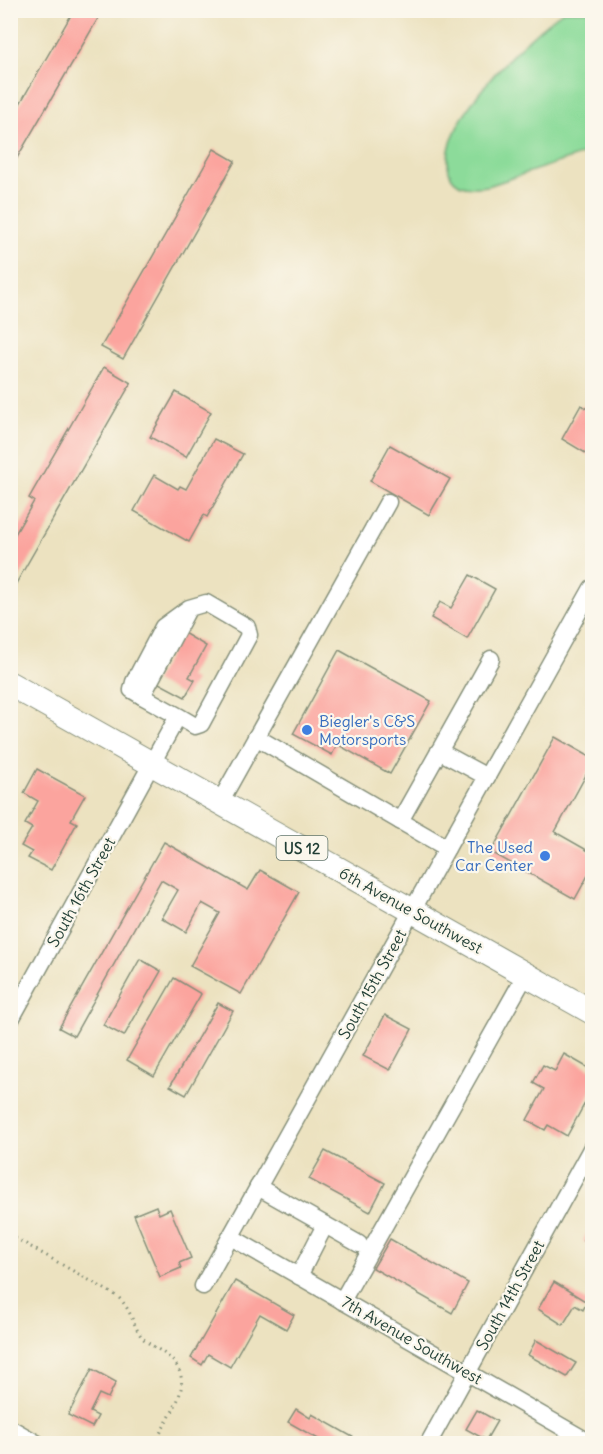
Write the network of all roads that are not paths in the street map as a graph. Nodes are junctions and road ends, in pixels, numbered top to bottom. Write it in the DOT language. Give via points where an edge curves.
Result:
graph roads {
  1 [pos="388,502"];
  2 [pos="592,588"];
  3 [pos="491,659"];
  4 [pos="10,684"];
  5 [pos="178,716"];
  6 [pos="256,737"];
  7 [pos="439,751"];
  8 [pos="152,763"];
  9 [pos="487,777"];
  10 [pos="220,802"];
  11 [pos="400,821"];
  12 [pos="447,848"];
  13 [pos="413,910"];
  14 [pos="525,974"];
  15 [pos="592,1012"];
  16 [pos="10,1021"];
  17 [pos="592,1147"];
  18 [pos="258,1187"];
  19 [pos="325,1225"];
  20 [pos="231,1237"];
  21 [pos="359,1244"];
  22 [pos="299,1276"];
  23 [pos="203,1286"];
  24 [pos="342,1301"];
  25 [pos="468,1372"];
  26 [pos="10,1428"];
  27 [pos="587,1442"];
  28 [pos="38,1443"];
  29 [pos="428,1443"];
  1 -- 6 [label="street"];
  2 -- 9 [label="street, South 15th Street"];
  3 -- 7 [label="street"];
  4 -- 8 [label="highway, 6th Avenue Southwest / US 12"];
  5 -- 5 [label="street" via="195,726 201,724 249,635 247,627 206,603 189,608 163,627 132,690"];
  5 -- 8 [label="street, South 16th Street"];
  6 -- 10 [label="street"];
  6 -- 11 [label="street"];
  7 -- 9 [label="street"];
  7 -- 11 [label="street"];
  8 -- 10 [label="highway, 6th Avenue Southwest / US 12"];
  8 -- 16 [label="street, South 16th Street"];
  9 -- 12 [label="street, South 15th Street"];
  10 -- 13 [label="highway, 6th Avenue Southwest / US 12"];
  11 -- 12 [label="street"];
  12 -- 13 [label="street, South 15th Street"];
  13 -- 14 [label="highway, 6th Avenue Southwest / US 12"];
  13 -- 18 [label="street, South 15th Street"];
  14 -- 15 [label="highway, 6th Avenue Southwest / US 12"];
  14 -- 24 [label="street"];
  17 -- 25 [label="street, South 14th Street"];
  18 -- 19 [label="street"];
  18 -- 20 [label="street, South 15th Street"];
  19 -- 21 [label="street"];
  19 -- 22 [label="street"];
  20 -- 22 [label="street, 7th Avenue Southwest"];
  20 -- 23 [label="street, South 15th Street"];
  22 -- 24 [label="street, 7th Avenue Southwest"];
  24 -- 25 [label="street, 7th Avenue Southwest"];
  25 -- 27 [label="street, 7th Avenue Southwest"];
  25 -- 29 [label="street, South 14th Street"];
  26 -- 28 [label="street"];
}
